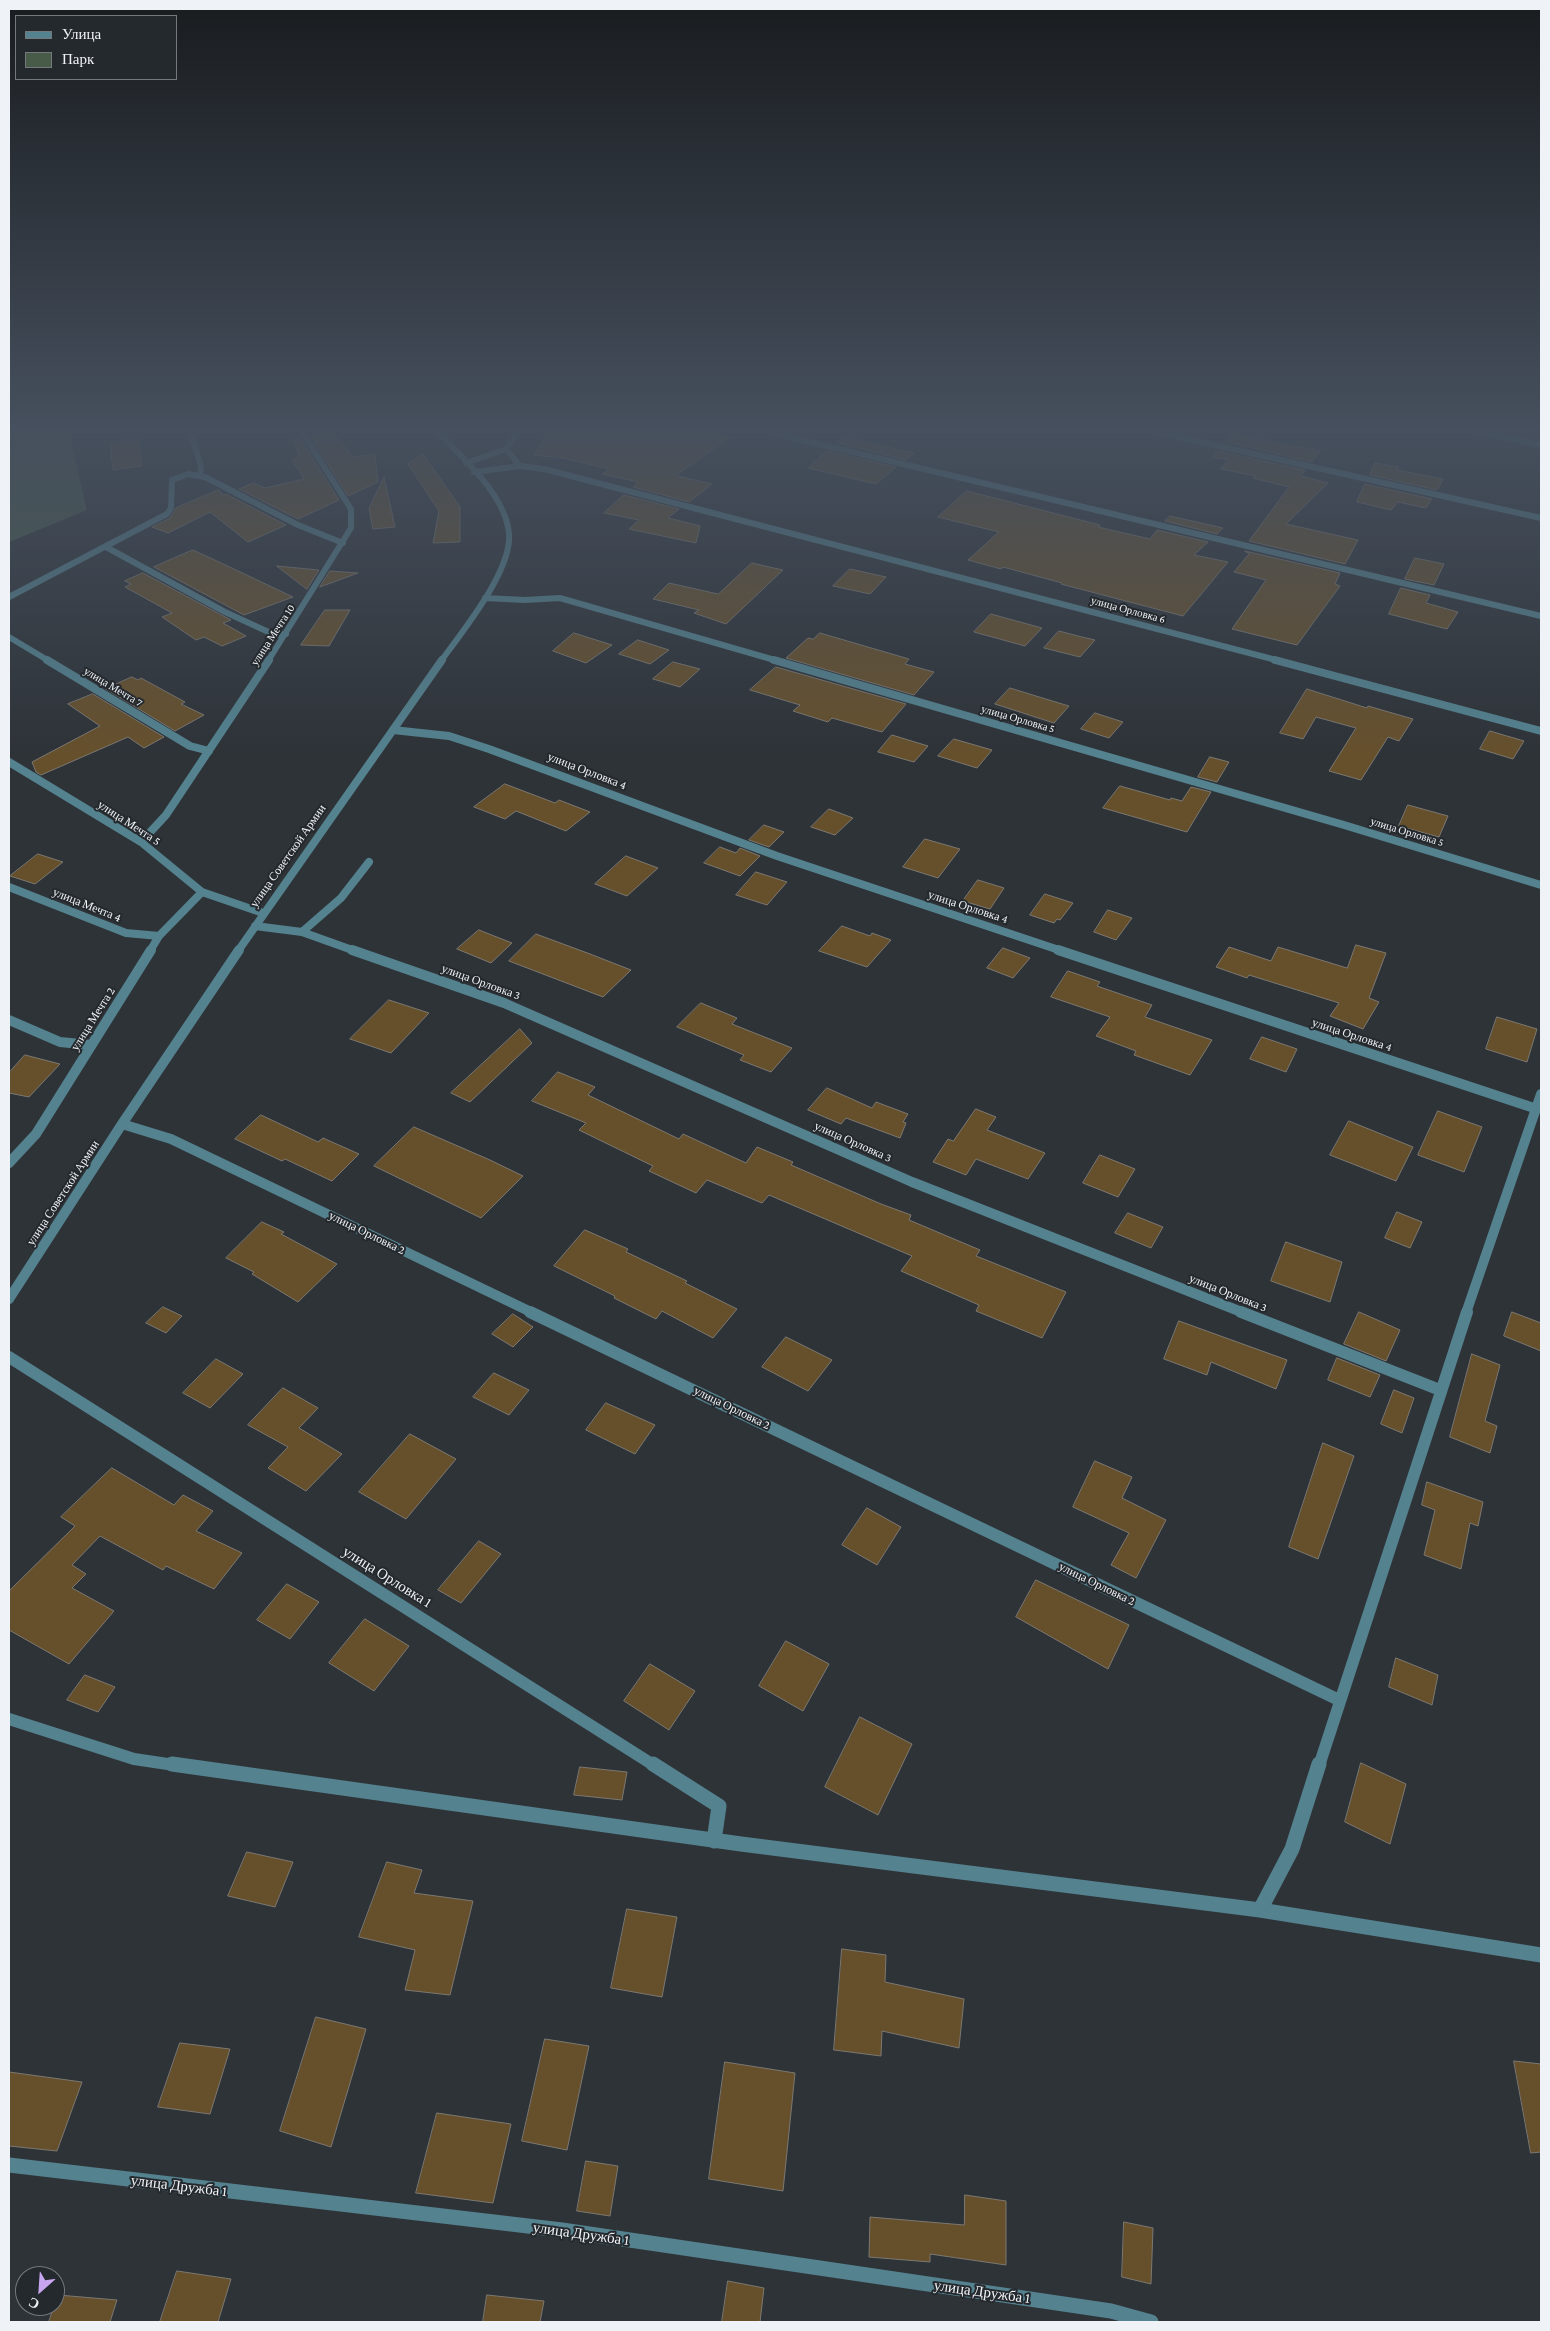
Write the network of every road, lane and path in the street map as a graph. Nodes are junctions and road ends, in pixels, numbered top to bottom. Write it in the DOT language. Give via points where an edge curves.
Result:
graph roads {
  1 [pos="122,538"];
  2 [pos="330,538"];
  3 [pos="345,538"];
  4 [pos="509,538"];
  5 [pos="810,538"];
  6 [pos="1220,538"];
  7 [pos="343,543"];
  8 [pos="106,546"];
  9 [pos="9,597"];
  10 [pos="485,598"];
  11 [pos="1541,616"];
  12 [pos="286,634"];
  13 [pos="9,637"];
  14 [pos="393,730"];
  15 [pos="1541,731"];
  16 [pos="208,751"];
  17 [pos="9,762"];
  18 [pos="141,842"];
  19 [pos="369,862"];
  20 [pos="1541,885"];
  21 [pos="9,887"];
  22 [pos="202,892"];
  23 [pos="263,912"];
  24 [pos="255,926"];
  25 [pos="302,932"];
  26 [pos="158,936"];
  27 [pos="9,1020"];
  28 [pos="91,1045"];
  29 [pos="1541,1094"];
  30 [pos="1537,1109"];
  31 [pos="122,1124"];
  32 [pos="9,1163"];
  33 [pos="9,1299"];
  34 [pos="9,1357"];
  35 [pos="1440,1390"];
  36 [pos="1339,1700"];
  37 [pos="9,1719"];
  38 [pos="714,1841"];
  39 [pos="1260,1910"];
  40 [pos="1541,1955"];
  41 [pos="9,2165"];
  42 [pos="1151,2322"];
  1 -- 8 [label="street"];
  2 -- 7 [label="street"];
  3 -- 7 [label="street, улица Мечта 10"];
  4 -- 10 [label="street, улица Советской Армии" via="508,551"];
  5 -- 15 [label="street, улица Орловка 6"];
  6 -- 11 [label="street"];
  7 -- 12 [label="street, улица Мечта 10"];
  8 -- 9 [label="street"];
  8 -- 12 [label="street" via="225,612 275,634"];
  10 -- 14 [label="street, улица Советской Армии"];
  10 -- 20 [label="street, улица Орловка 5" via="560,598"];
  12 -- 16 [label="street, улица Мечта 10"];
  13 -- 16 [label="street, улица Мечта 7" via="190,746"];
  14 -- 23 [label="street, улица Советской Армии"];
  14 -- 30 [label="street, улица Орловка 4" via="450,736 777,856"];
  16 -- 18 [label="street, улица Мечта 10" via="166,815"];
  17 -- 18 [label="street, улица Мечта 5"];
  18 -- 22 [label="street, улица Мечта 5"];
  19 -- 25 [label="street" via="341,898"];
  21 -- 26 [label="street, улица Мечта 4" via="126,933"];
  22 -- 23 [label="street, улица Мечта 5"];
  22 -- 26 [label="street, улица Мечта 2"];
  23 -- 24 [label="street, улица Советской Армии"];
  24 -- 25 [label="street, улица Орловка 3"];
  24 -- 31 [label="street, улица Советской Армии"];
  25 -- 35 [label="street, улица Орловка 3" via="504,1003 912,1182"];
  26 -- 28 [label="street, улица Мечта 2"];
  27 -- 28 [label="street" via="60,1042"];
  28 -- 32 [label="street, улица Мечта 2" via="36,1134"];
  29 -- 30 [label="street"];
  30 -- 35 [label="street"];
  31 -- 33 [label="street, улица Советской Армии"];
  31 -- 36 [label="street, улица Орловка 2" via="172,1139"];
  34 -- 38 [label="street, улица Орловка 1" via="719,1806"];
  35 -- 36 [label="street"];
  36 -- 39 [label="street" via="1292,1849"];
  37 -- 38 [label="street" via="134,1759"];
  38 -- 39 [label="street"];
  39 -- 40 [label="street"];
  41 -- 42 [label="street, улица Дружба 1" via="562,2230 1111,2311"];
}
